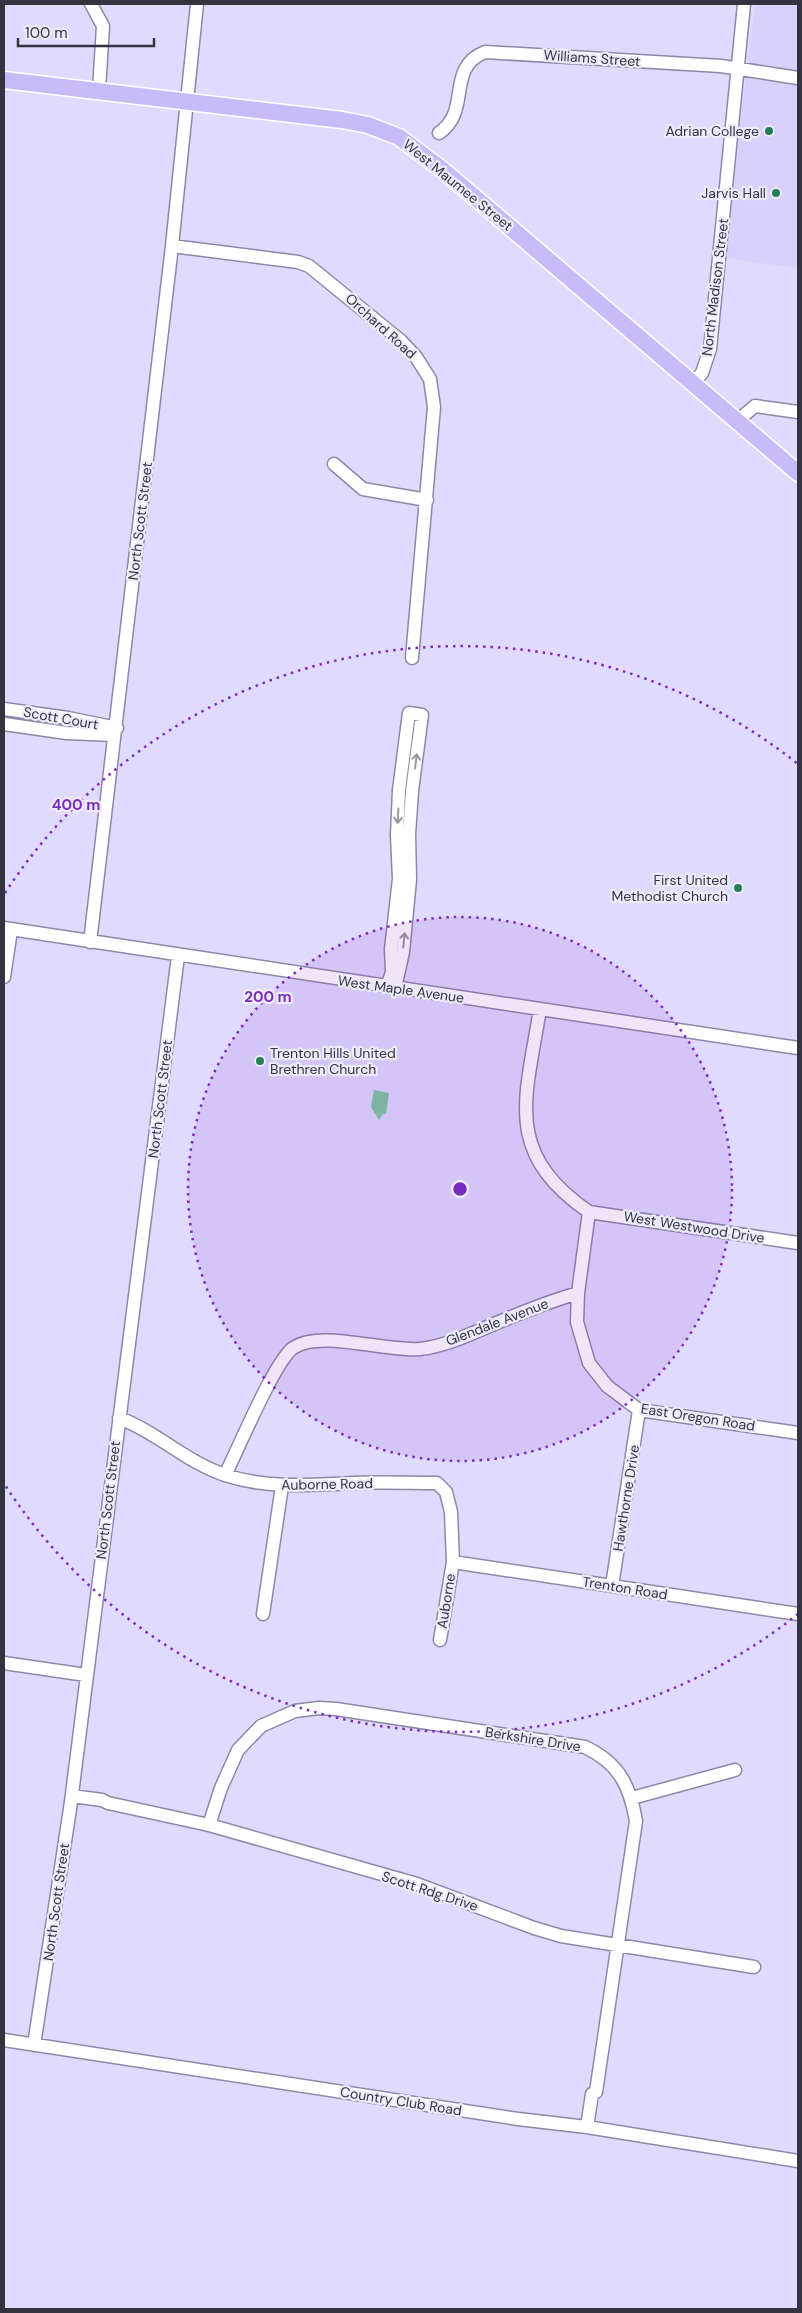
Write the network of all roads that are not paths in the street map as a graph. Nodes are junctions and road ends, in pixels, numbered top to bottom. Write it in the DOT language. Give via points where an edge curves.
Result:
graph roads {
  1 [pos="91,4"];
  2 [pos="197,4"];
  3 [pos="744,4"];
  4 [pos="738,68"];
  5 [pos="798,78"];
  6 [pos="4,80"];
  7 [pos="99,90"];
  8 [pos="188,100"];
  9 [pos="439,133"];
  10 [pos="172,246"];
  11 [pos="694,382"];
  12 [pos="798,412"];
  13 [pos="737,421"];
  14 [pos="334,464"];
  15 [pos="798,474"];
  16 [pos="428,500"];
  17 [pos="412,658"];
  18 [pos="4,713"];
  19 [pos="4,724"];
  20 [pos="116,732"];
  21 [pos="406,790"];
  22 [pos="8,929"];
  23 [pos="90,942"];
  24 [pos="178,956"];
  25 [pos="4,977"];
  26 [pos="391,987"];
  27 [pos="540,1009"];
  28 [pos="798,1048"];
  29 [pos="589,1212"];
  30 [pos="798,1244"];
  31 [pos="578,1293"];
  32 [pos="639,1410"];
  33 [pos="119,1418"];
  34 [pos="798,1432"];
  35 [pos="225,1475"];
  36 [pos="282,1486"];
  37 [pos="453,1562"];
  38 [pos="612,1586"];
  39 [pos="263,1614"];
  40 [pos="798,1614"];
  41 [pos="440,1640"];
  42 [pos="4,1663"];
  43 [pos="86,1675"];
  44 [pos="735,1770"];
  45 [pos="632,1798"];
  46 [pos="71,1799"];
  47 [pos="209,1826"];
  48 [pos="619,1946"];
  49 [pos="754,1967"];
  50 [pos="4,2040"];
  51 [pos="34,2044"];
  52 [pos="591,2127"];
  53 [pos="798,2161"];
  1 -- 7 [label="street" via="103,26"];
  2 -- 8 [label="street, North Scott Street"];
  3 -- 4 [label="street, North Madison Street"];
  4 -- 5 [label="street, Williams Street"];
  4 -- 9 [label="street, Williams Street" via="485,52 475,56 462,73 453,119"];
  4 -- 11 [label="street, North Madison Street" via="710,349 702,372"];
  6 -- 7 [label="main road, West Maumee Street"];
  7 -- 8 [label="main road, West Maumee Street"];
  8 -- 10 [label="street, North Scott Street"];
  8 -- 11 [label="main road, West Maumee Street" via="342,120 399,137 444,171"];
  10 -- 16 [label="street, Orchard Road" via="309,266 401,341 426,369 430,379 434,408"];
  10 -- 20 [label="street, North Scott Street"];
  11 -- 13 [label="main road, West Maumee Street"];
  12 -- 13 [label="street" via="755,406"];
  13 -- 15 [label="main road, West Maumee Street"];
  14 -- 16 [label="street" via="363,490"];
  16 -- 17 [label="street, Orchard Road"];
  18 -- 20 [label="street, Scott Court" via="68,718"];
  19 -- 20 [label="street, Scott Court" via="67,733"];
  20 -- 23 [label="street, North Scott Street"];
  21 -- 21 [label="street, one-way" via="422,715 409,713"];
  21 -- 26 [label="street" via="410,834 403,952"];
  22 -- 23 [label="street, West Maple Avenue"];
  22 -- 25 [label="street"];
  23 -- 24 [label="street, West Maple Avenue"];
  24 -- 26 [label="street, West Maple Avenue"];
  24 -- 33 [label="street, North Scott Street"];
  26 -- 27 [label="street, West Maple Avenue"];
  27 -- 28 [label="street, West Maple Avenue"];
  27 -- 29 [label="street" via="526,1108 528,1136 543,1170 571,1200"];
  29 -- 30 [label="street, West Westwood Drive"];
  29 -- 31 [label="street, East Oregon Road"];
  31 -- 32 [label="street, East Oregon Road" via="577,1322 589,1363 607,1386"];
  31 -- 35 [label="street, Glendale Avenue" via="459,1339 421,1349 389,1349 323,1339 293,1348 281,1362"];
  32 -- 34 [label="street, East Oregon Road"];
  32 -- 38 [label="street, Hawthorne Drive"];
  33 -- 35 [label="street, Auborne Road"];
  33 -- 43 [label="street, North Scott Street"];
  35 -- 36 [label="street, Auborne Road"];
  36 -- 37 [label="street, Auborne Road" via="437,1483 446,1492 451,1512"];
  36 -- 39 [label="street"];
  37 -- 38 [label="street, Trenton Road"];
  37 -- 41 [label="street, Auborne"];
  38 -- 40 [label="street, Trenton Road"];
  42 -- 43 [label="street"];
  43 -- 46 [label="street, North Scott Street"];
  44 -- 45 [label="street"];
  45 -- 47 [label="street, Berkshire Drive" via="624,1779 612,1765 585,1747 319,1708 295,1710 271,1720 244,1742 232,1761"];
  45 -- 48 [label="street, Berkshire Drive" via="636,1821"];
  46 -- 47 [label="street, Scott Rdg Drive" via="102,1800"];
  46 -- 51 [label="street, North Scott Street"];
  47 -- 48 [label="street, Scott Rdg Drive" via="417,1884 561,1936"];
  48 -- 49 [label="street, Scott Rdg Drive"];
  48 -- 52 [label="street, Berkshire Drive" via="596,2092 600,2095"];
  50 -- 51 [label="street, Country Club Road"];
  51 -- 52 [label="street, Country Club Road" via="518,2119"];
  52 -- 53 [label="street, Country Club Road"];
}
